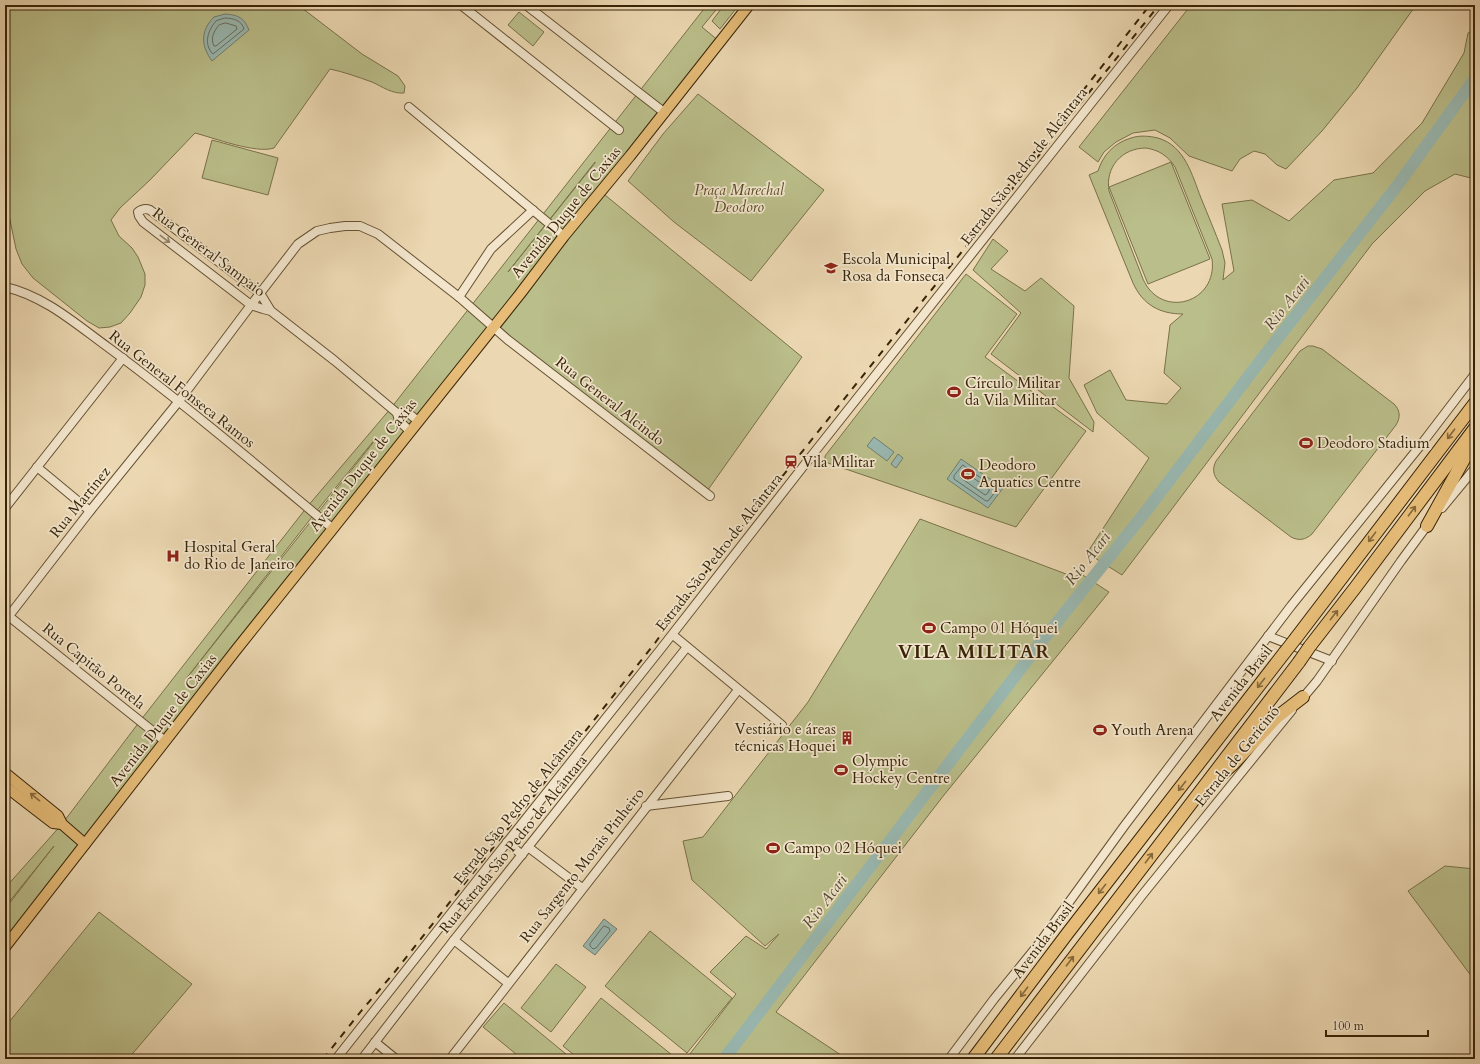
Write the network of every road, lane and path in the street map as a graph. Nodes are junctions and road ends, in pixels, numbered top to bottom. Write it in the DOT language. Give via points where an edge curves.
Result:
graph roads {
  1 [pos="461,5"];
  2 [pos="526,5"];
  3 [pos="749,5"];
  4 [pos="1169,5"];
  5 [pos="409,107"];
  6 [pos="665,112"];
  7 [pos="619,130"];
  8 [pos="533,210"];
  9 [pos="330,228"];
  10 [pos="564,236"];
  11 [pos="204,250"];
  12 [pos="194,261"];
  13 [pos="5,287"];
  14 [pos="260,293"];
  15 [pos="459,297"];
  16 [pos="250,304"];
  17 [pos="271,310"];
  18 [pos="493,327"];
  19 [pos="122,358"];
  20 [pos="1475,374"];
  21 [pos="179,402"];
  22 [pos="1475,403"];
  23 [pos="397,413"];
  24 [pos="418,421"];
  25 [pos="1475,428"];
  26 [pos="410,431"];
  27 [pos="1475,442"];
  28 [pos="37,467"];
  29 [pos="1475,468"];
  30 [pos="710,496"];
  31 [pos="5,508"];
  32 [pos="90,511"];
  33 [pos="1427,526"];
  34 [pos="332,528"];
  35 [pos="6,617"];
  36 [pos="672,635"];
  37 [pos="1268,636"];
  38 [pos="687,648"];
  39 [pos="1332,661"];
  40 [pos="738,690"];
  41 [pos="1303,697"];
  42 [pos="782,724"];
  43 [pos="165,741"];
  44 [pos="5,773"];
  45 [pos="5,786"];
  46 [pos="728,796"];
  47 [pos="1192,802"];
  48 [pos="646,806"];
  49 [pos="62,824"];
  50 [pos="507,842"];
  51 [pos="84,844"];
  52 [pos="528,847"];
  53 [pos="522,855"];
  54 [pos="582,888"];
  55 [pos="454,940"];
  56 [pos="5,947"];
  57 [pos="508,983"];
  58 [pos="375,1042"];
  59 [pos="336,1059"];
  60 [pos="362,1059"];
  61 [pos="396,1059"];
  62 [pos="450,1059"];
  63 [pos="949,1059"];
  64 [pos="973,1059"];
  65 [pos="996,1059"];
  66 [pos="1015,1059"];
  1 -- 7 [label="street"];
  2 -- 6 [label="street"];
  3 -- 6 [label="main road, Avenida Duque de Caxias"];
  4 -- 36 [label="street, Estrada São Pedro de Alcântara"];
  5 -- 8 [label="street"];
  6 -- 10 [label="main road, Avenida Duque de Caxias"];
  8 -- 10 [label="street"];
  8 -- 15 [label="street" via="491,249"];
  9 -- 14 [label="street, Rua Martínez" via="317,231 298,244"];
  9 -- 15 [label="street, Rua General Alcindo" via="360,226 378,234"];
  10 -- 18 [label="main road, Avenida Duque de Caxias"];
  11 -- 12 [label="street"];
  11 -- 12 [label="street, Rua General Sampaio, one-way" via="147,208 138,212 143,222"];
  11 -- 14 [label="street, Rua General Sampaio"];
  12 -- 16 [label="street, Rua General Sampaio"];
  13 -- 19 [label="street, Rua General Fonseca Ramos" via="56,309"];
  14 -- 16 [label="street, Rua Martínez"];
  14 -- 17 [label="street, Rua General Sampaio"];
  15 -- 18 [label="street, Rua General Alcindo"];
  16 -- 17 [label="street, Rua General Sampaio"];
  16 -- 21 [label="street, Rua Martínez"];
  17 -- 23 [label="street, Rua General Sampaio"];
  18 -- 24 [label="main road, Avenida Duque de Caxias"];
  18 -- 30 [label="street, Rua General Alcindo"];
  19 -- 21 [label="street, Rua General Fonseca Ramos"];
  19 -- 28 [label="street"];
  20 -- 37 [label="street"];
  21 -- 32 [label="street, Rua Martínez"];
  21 -- 34 [label="street, Rua General Fonseca Ramos"];
  22 -- 64 [label="highway, Avenida Brasil, one-way, bridge"];
  23 -- 24 [label="street, Rua General Sampaio" via="407,412"];
  23 -- 26 [label="street, Rua General Sampaio" via="399,421"];
  24 -- 26 [label="main road, Avenida Duque de Caxias"];
  47 -- 25 [label="highway, one-way, bridge"];
  26 -- 34 [label="main road, Avenida Duque de Caxias"];
  27 -- 33 [label="highway"];
  28 -- 31 [label="street"];
  28 -- 32 [label="street"];
  29 -- 33 [label="street, Estrada de Gericinó"];
  32 -- 35 [label="street, Rua Martínez"];
  33 -- 39 [label="street, Estrada de Gericinó"];
  34 -- 43 [label="main road, Avenida Duque de Caxias"];
  35 -- 43 [label="street, Rua Capitão Portela"];
  36 -- 38 [label="street"];
  36 -- 50 [label="street, Estrada São Pedro de Alcântara"];
  37 -- 39 [label="street"];
  37 -- 63 [label="street" via="1038,945"];
  38 -- 40 [label="street"];
  38 -- 52 [label="street, Rua Estrada São Pedro de Alcântara"];
  39 -- 41 [label="street, Estrada de Gericinó"];
  40 -- 42 [label="street"];
  40 -- 48 [label="street, Rua Sargento Morais Pinheiro"];
  41 -- 47 [label="highway" via="1277,717 1234,763"];
  41 -- 66 [label="street, Estrada de Gericinó" via="1143,894"];
  43 -- 51 [label="main road, Avenida Duque de Caxias"];
  49 -- 44 [label="main road, one-way" via="58,816"];
  45 -- 49 [label="main road" via="53,823"];
  46 -- 48 [label="street"];
  65 -- 47 [label="highway, one-way"];
  48 -- 54 [label="street, Rua Sargento Morais Pinheiro"];
  49 -- 51 [label="main road"];
  50 -- 53 [label="street"];
  50 -- 59 [label="street, Estrada São Pedro de Alcântara"];
  51 -- 56 [label="main road, Avenida Duque de Caxias"];
  52 -- 53 [label="street, Rua Estrada São Pedro de Alcântara"];
  52 -- 54 [label="street"];
  53 -- 55 [label="street, Rua Estrada São Pedro de Alcântara"];
  54 -- 57 [label="street, Rua Sargento Morais Pinheiro"];
  55 -- 57 [label="street"];
  55 -- 58 [label="street, Rua Estrada São Pedro de Alcântara"];
  57 -- 62 [label="street, Rua Sargento Morais Pinheiro"];
  58 -- 60 [label="street, Rua Estrada São Pedro de Alcântara"];
  58 -- 61 [label="street"];
}
